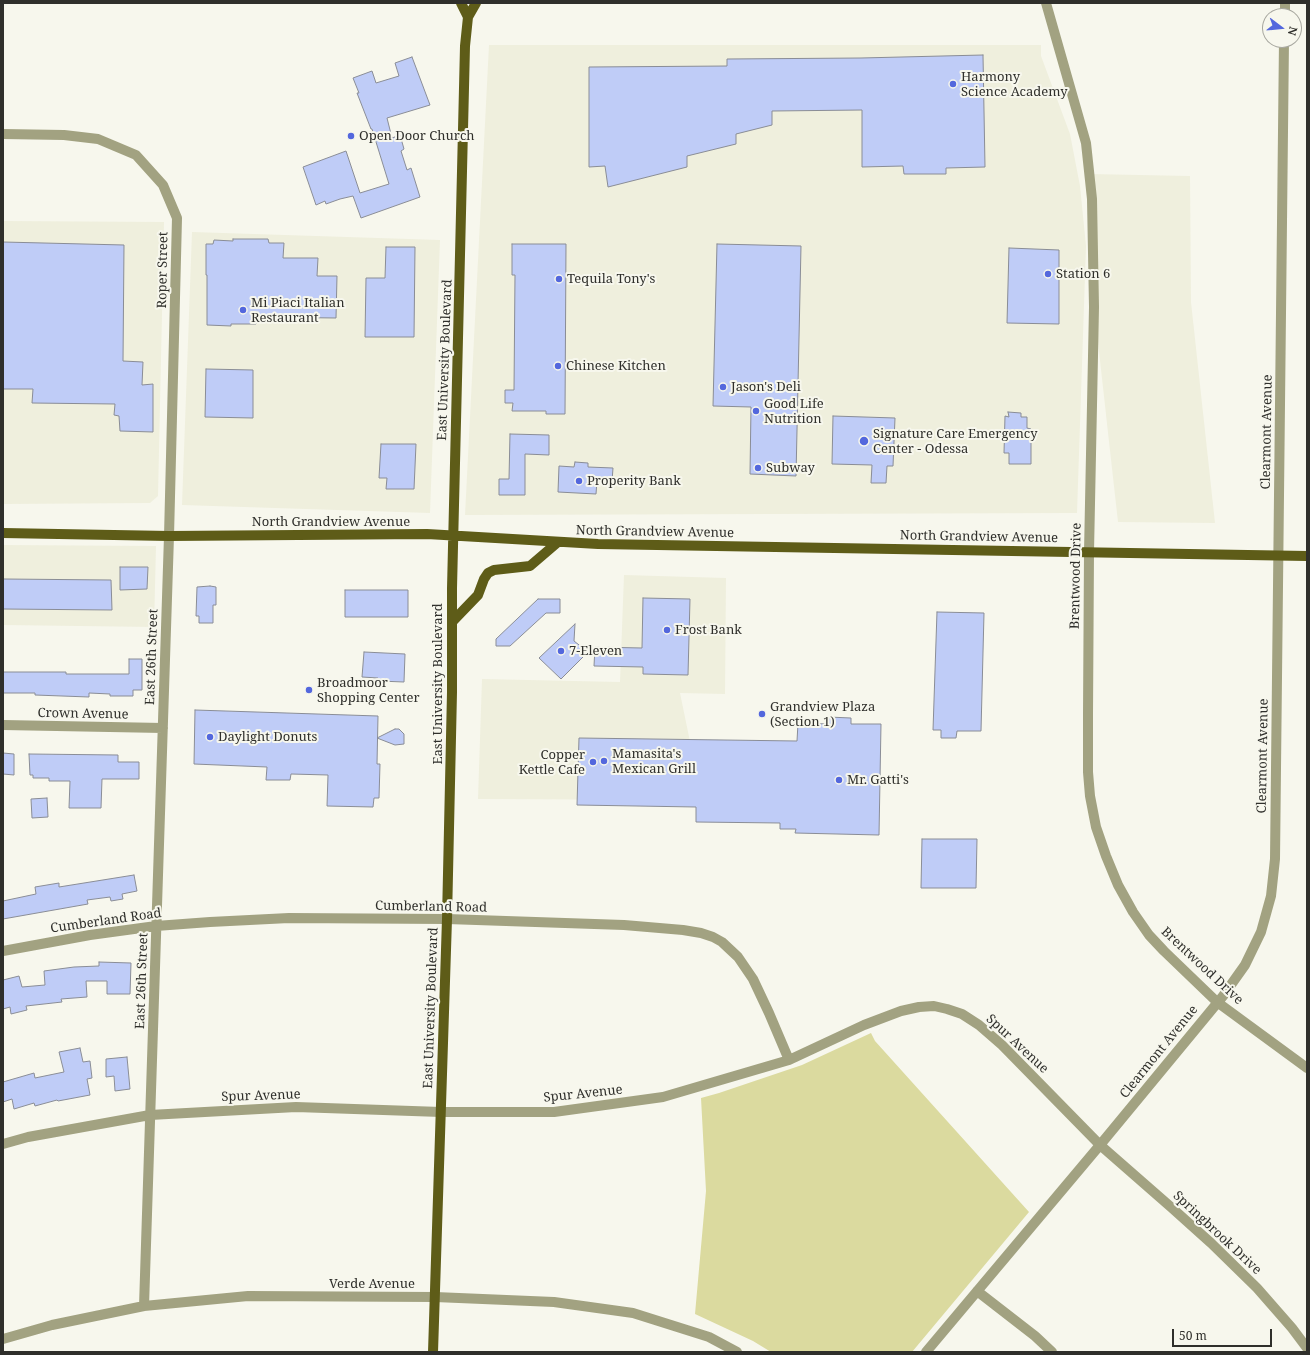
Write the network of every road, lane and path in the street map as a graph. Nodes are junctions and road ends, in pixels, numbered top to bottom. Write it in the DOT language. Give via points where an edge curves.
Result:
graph roads {
  1 [pos="461,3"];
  2 [pos="476,3"];
  3 [pos="1046,3"];
  4 [pos="468,17"];
  5 [pos="1284,48"];
  6 [pos="3,134"];
  7 [pos="3,533"];
  8 [pos="453,535"];
  9 [pos="169,536"];
  10 [pos="558,542"];
  11 [pos="1089,552"];
  12 [pos="1279,555"];
  13 [pos="1307,556"];
  14 [pos="452,622"];
  15 [pos="3,725"];
  16 [pos="163,728"];
  17 [pos="447,919"];
  18 [pos="156,926"];
  19 [pos="3,951"];
  20 [pos="1217,1002"];
  21 [pos="789,1060"];
  22 [pos="1307,1068"];
  23 [pos="441,1112"];
  24 [pos="150,1115"];
  25 [pos="3,1144"];
  26 [pos="1100,1145"];
  27 [pos="977,1291"];
  28 [pos="435,1297"];
  29 [pos="144,1306"];
  30 [pos="3,1339"];
  31 [pos="1307,1348"];
  32 [pos="433,1352"];
  33 [pos="737,1352"];
  34 [pos="926,1352"];
  35 [pos="1052,1352"];
  1 -- 4 [label="main road"];
  2 -- 4 [label="main road, East University Boulevard"];
  3 -- 11 [label="street, Brentwood Drive" via="1086,143 1092,199 1094,307"];
  4 -- 8 [label="main road, East University Boulevard" via="465,46"];
  5 -- 12 [label="street, Clearmont Avenue"];
  6 -- 9 [label="street, Roper Street" via="64,135 98,139 136,155 163,185 177,218"];
  7 -- 9 [label="main road, North Grandview Avenue"];
  8 -- 9 [label="main road, North Grandview Avenue"];
  8 -- 10 [label="main road, North Grandview Avenue"];
  8 -- 14 [label="main road, East University Boulevard"];
  9 -- 16 [label="street, East 26th Street"];
  10 -- 11 [label="main road, North Grandview Avenue"];
  10 -- 14 [label="main road" via="530,566 488,573 478,595"];
  11 -- 12 [label="main road, North Grandview Avenue"];
  11 -- 20 [label="street, Brentwood Drive" via="1088,772 1096,827 1118,885 1133,912 1164,951"];
  12 -- 13 [label="main road, North Grandview Avenue"];
  12 -- 20 [label="street, Clearmont Avenue" via="1274,859 1271,896 1261,932 1245,965"];
  14 -- 17 [label="main road, East University Boulevard"];
  15 -- 16 [label="street, Crown Avenue"];
  16 -- 18 [label="street, East 26th Street"];
  17 -- 18 [label="street, Cumberland Road" via="289,918"];
  17 -- 21 [label="street, Cumberland Road" via="658,927 713,937 730,948 745,967 769,1013"];
  17 -- 23 [label="main road, East University Boulevard"];
  18 -- 19 [label="street, Cumberland Road"];
  18 -- 24 [label="street, East 26th Street"];
  20 -- 22 [label="street, Brentwood Drive"];
  20 -- 26 [label="street, Clearmont Avenue"];
  21 -- 23 [label="street, Spur Avenue" via="663,1097 554,1112"];
  21 -- 26 [label="street, Spur Avenue" via="902,1010 934,1006 947,1009 962,1014 1002,1044"];
  23 -- 24 [label="street, Spur Avenue" via="296,1107"];
  23 -- 28 [label="main road, East University Boulevard"];
  24 -- 25 [label="street, Spur Avenue" via="28,1137"];
  24 -- 29 [label="street, East 26th Street"];
  26 -- 27 [label="street, Clearmont Avenue"];
  26 -- 31 [label="street, Springbrook Drive" via="1211,1243 1257,1288"];
  27 -- 34 [label="street, Clearmont Avenue"];
  27 -- 35 [label="street"];
  28 -- 29 [label="street, Verde Avenue" via="248,1296"];
  28 -- 32 [label="main road, East University Boulevard"];
  28 -- 33 [label="street, Verde Avenue" via="554,1302 633,1313 708,1337"];
  29 -- 30 [label="street, Verde Avenue" via="52,1325"];
}
